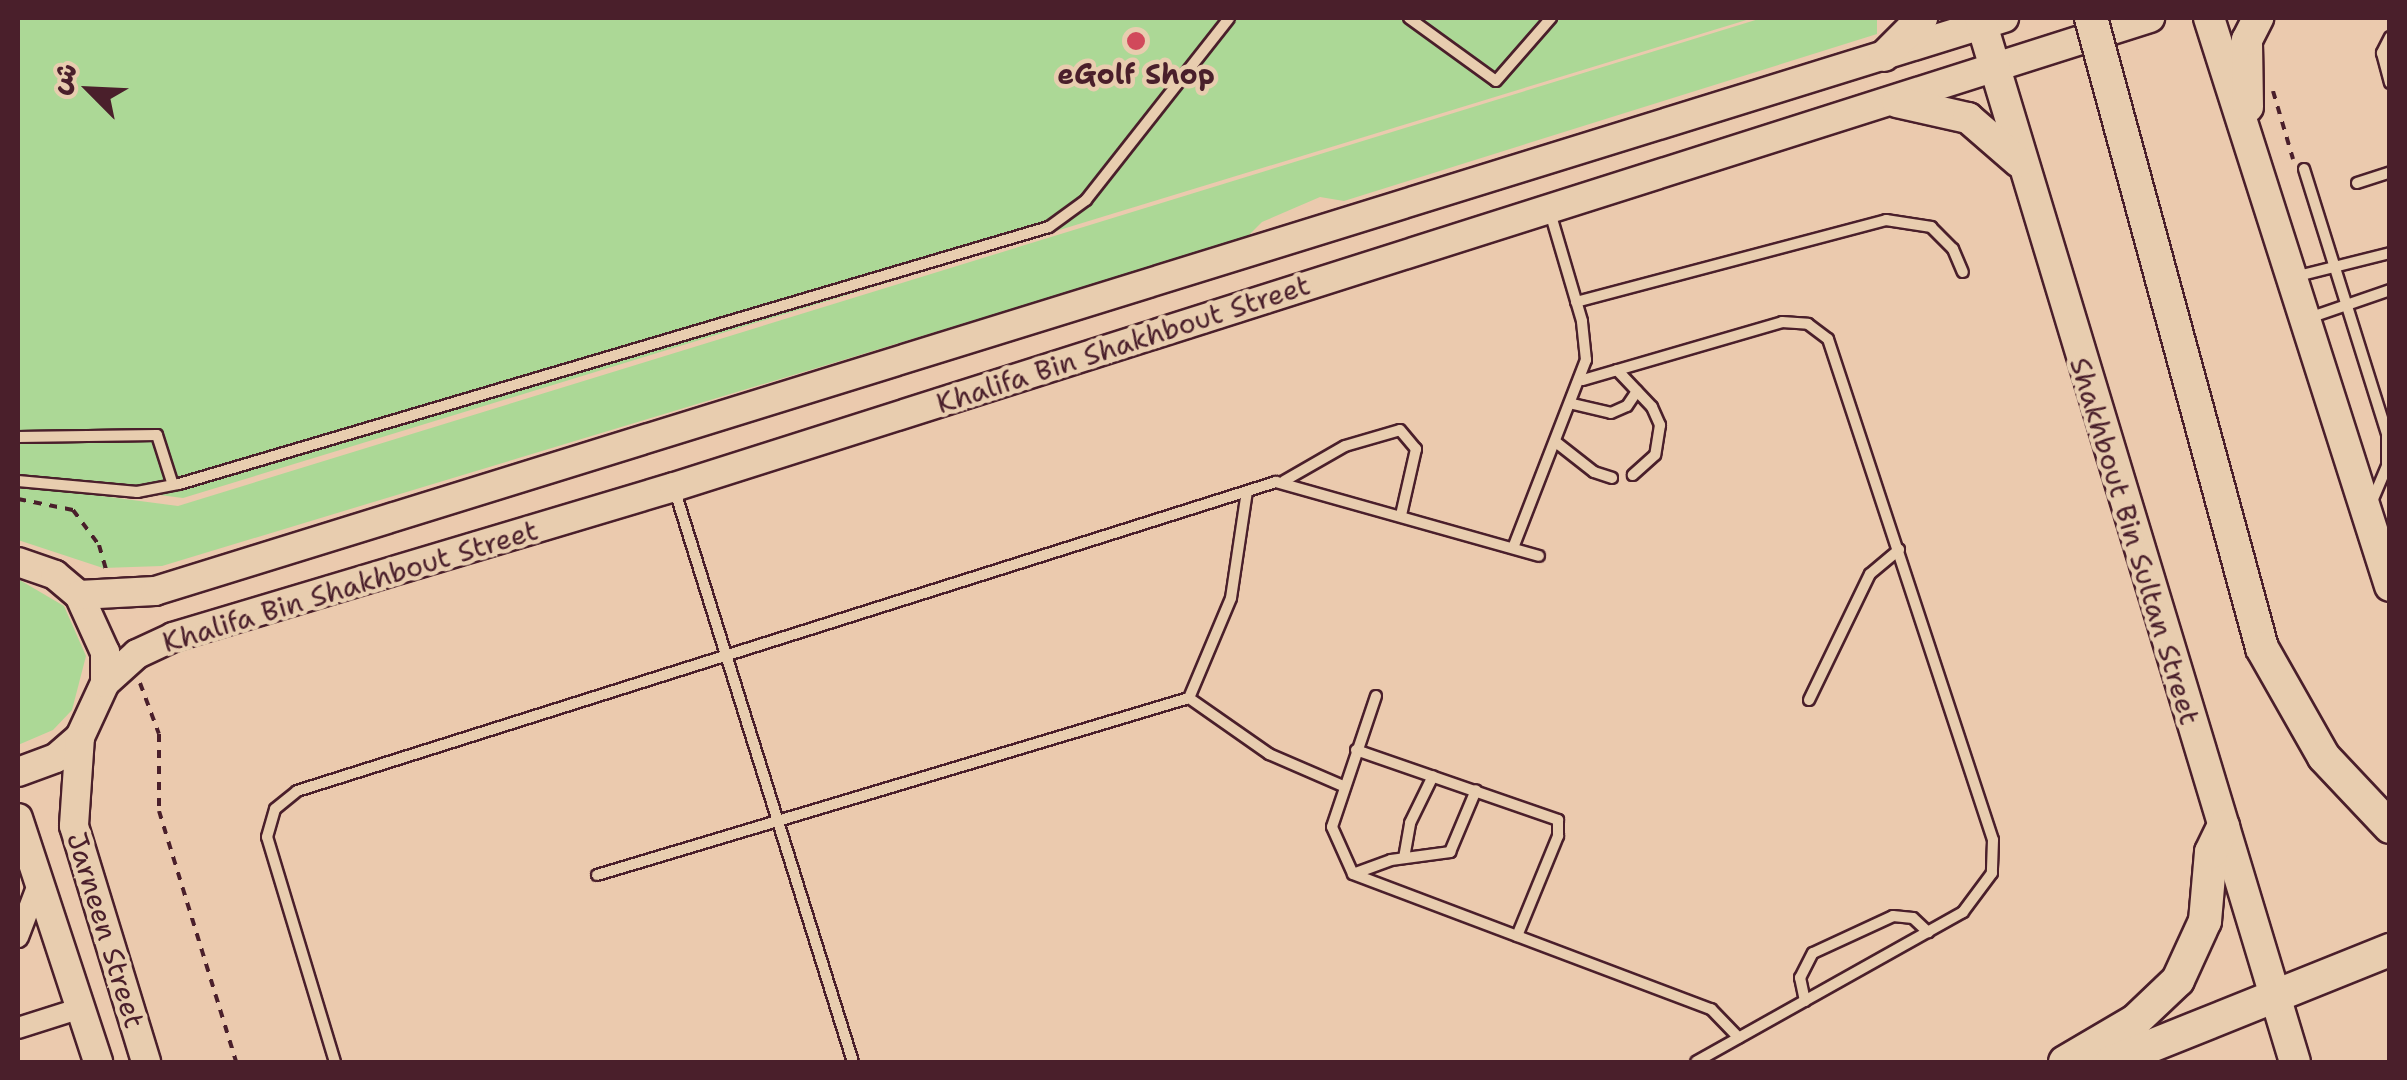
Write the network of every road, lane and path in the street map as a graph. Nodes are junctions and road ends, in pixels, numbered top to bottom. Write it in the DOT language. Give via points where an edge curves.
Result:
graph roads {
  1 [pos="1229,18"];
  2 [pos="1408,18"];
  3 [pos="1551,18"];
  4 [pos="1922,18"];
  5 [pos="2091,18"];
  6 [pos="2150,18"];
  7 [pos="2209,18"];
  8 [pos="2258,18"];
  9 [pos="1989,20"];
  10 [pos="2390,37"];
  11 [pos="1884,56"];
  12 [pos="1995,67"];
  13 [pos="2390,82"];
  14 [pos="1896,102"];
  15 [pos="2252,154"];
  16 [pos="2304,169"];
  17 [pos="2025,170"];
  18 [pos="2390,172"];
  19 [pos="2357,182"];
  20 [pos="1549,208"];
  21 [pos="2390,253"];
  22 [pos="2334,268"];
  23 [pos="1963,272"];
  24 [pos="2292,278"];
  25 [pos="2390,290"];
  26 [pos="1576,302"];
  27 [pos="2345,304"];
  28 [pos="2305,319"];
  29 [pos="1617,370"];
  30 [pos="1584,380"];
  31 [pos="1637,391"];
  32 [pos="1573,404"];
  33 [pos="18,436"];
  34 [pos="1557,443"];
  35 [pos="1633,475"];
  36 [pos="1612,478"];
  37 [pos="18,481"];
  38 [pos="1284,482"];
  39 [pos="173,485"];
  40 [pos="674,487"];
  41 [pos="1247,491"];
  42 [pos="18,500"];
  43 [pos="2366,513"];
  44 [pos="1402,515"];
  45 [pos="1513,548"];
  46 [pos="1899,550"];
  47 [pos="1540,556"];
  48 [pos="18,562"];
  49 [pos="2390,586"];
  50 [pos="79,595"];
  51 [pos="110,596"];
  52 [pos="724,653"];
  53 [pos="132,659"];
  54 [pos="105,684"];
  55 [pos="1376,696"];
  56 [pos="1189,698"];
  57 [pos="1809,700"];
  58 [pos="80,737"];
  59 [pos="1356,750"];
  60 [pos="18,772"];
  61 [pos="1433,776"];
  62 [pos="1343,786"];
  63 [pos="1476,790"];
  64 [pos="778,817"];
  65 [pos="18,818"];
  66 [pos="2223,827"];
  67 [pos="2390,827"];
  68 [pos="1404,858"];
  69 [pos="1353,874"];
  70 [pos="40,875"];
  71 [pos="597,875"];
  72 [pos="1928,932"];
  73 [pos="1517,936"];
  74 [pos="18,938"];
  75 [pos="2390,950"];
  76 [pos="2276,995"];
  77 [pos="1805,1001"];
  78 [pos="81,1008"];
  79 [pos="18,1028"];
  80 [pos="1739,1038"];
  81 [pos="98,1062"];
  82 [pos="146,1062"];
  83 [pos="236,1062"];
  84 [pos="334,1062"];
  85 [pos="853,1062"];
  86 [pos="1696,1062"];
  87 [pos="2065,1062"];
  88 [pos="2111,1062"];
  89 [pos="2295,1062"];
  1 -- 39 [label="lane" via="1086,200 1049,227"];
  2 -- 3 [label="lane" via="1496,81"];
  4 -- 11 [label="main road"];
  5 -- 67 [label="highway, bridge" via="2262,648 2324,757"];
  6 -- 12 [label="main road, Khalifa Bin Shakhbout Street"];
  7 -- 15 [label="main road"];
  8 -- 15 [label="main road" via="2246,48"];
  9 -- 11 [label="main road, Khalifa Bin Shakhbout Street"];
  9 -- 12 [label="main road, Shakhbout Bin Sultan Street"];
  10 -- 13 [label="lane" via="2382,53"];
  11 -- 51 [label="main road, Khalifa Bin Shakhbout Street" via="155,591"];
  12 -- 14 [label="main road, Khalifa Bin Shakhbout Street"];
  12 -- 17 [label="main road, Shakhbout Bin Sultan Street"];
  14 -- 17 [label="main road" via="1968,118"];
  14 -- 20 [label="main road, Khalifa Bin Shakhbout Street"];
  15 -- 24 [label="main road"];
  16 -- 22 [label="lane"];
  17 -- 66 [label="main road, Shakhbout Bin Sultan Street"];
  18 -- 19 [label="lane"];
  20 -- 26 [label="lane"];
  20 -- 40 [label="main road, Khalifa Bin Shakhbout Street"];
  21 -- 22 [label="lane"];
  22 -- 24 [label="lane"];
  22 -- 27 [label="lane"];
  23 -- 26 [label="lane" via="1953,248 1931,228 1886,220"];
  24 -- 28 [label="main road"];
  25 -- 27 [label="lane"];
  26 -- 30 [label="lane" via="1585,340"];
  27 -- 28 [label="lane"];
  27 -- 43 [label="lane" via="2389,445"];
  28 -- 43 [label="main road"];
  29 -- 30 [label="lane"];
  29 -- 31 [label="lane"];
  29 -- 46 [label="lane" via="1782,322 1819,330 1835,350"];
  30 -- 32 [label="lane"];
  31 -- 32 [label="lane" via="1627,406 1610,413"];
  31 -- 35 [label="lane" via="1657,415 1661,435 1650,463"];
  32 -- 34 [label="lane"];
  33 -- 39 [label="lane" via="157,435"];
  34 -- 36 [label="lane"];
  34 -- 45 [label="lane"];
  37 -- 39 [label="lane" via="138,492"];
  38 -- 41 [label="lane"];
  38 -- 44 [label="lane"];
  38 -- 44 [label="lane" via="1345,446 1400,430 1416,449"];
  40 -- 52 [label="lane"];
  40 -- 53 [label="main road, Khalifa Bin Shakhbout Street" via="172,637"];
  41 -- 52 [label="lane"];
  41 -- 56 [label="lane" via="1231,598"];
  42 -- 51 [label="path" via="51,501 83,519 99,545"];
  43 -- 49 [label="main road"];
  44 -- 45 [label="lane"];
  45 -- 47 [label="lane"];
  46 -- 57 [label="lane" via="1870,574"];
  46 -- 72 [label="lane" via="1995,857 1976,902"];
  48 -- 50 [label="main road" via="55,575"];
  50 -- 51 [label="main road, Khalifa Bin Shakhbout Street"];
  50 -- 54 [label="main road" via="105,652"];
  52 -- 64 [label="lane"];
  52 -- 84 [label="lane" via="297,791 274,810 267,838"];
  53 -- 54 [label="main road, Khalifa Bin Shakhbout Street"];
  53 -- 83 [label="path" via="159,734 158,811"];
  54 -- 58 [label="main road"];
  55 -- 59 [label="lane"];
  56 -- 62 [label="lane" via="1269,754"];
  56 -- 64 [label="lane"];
  58 -- 60 [label="main road" via="56,758"];
  58 -- 82 [label="main road, Jarneen Street" via="74,826"];
  59 -- 61 [label="lane"];
  59 -- 62 [label="lane"];
  61 -- 63 [label="lane"];
  61 -- 68 [label="lane" via="1410,823"];
  62 -- 69 [label="lane" via="1332,826"];
  63 -- 68 [label="lane" via="1456,846 1442,856"];
  63 -- 73 [label="lane" via="1549,814 1560,825"];
  64 -- 71 [label="lane"];
  64 -- 85 [label="lane"];
  65 -- 70 [label="main road, Jarneen Street"];
  66 -- 76 [label="main road, Shakhbout Bin Sultan Street"];
  66 -- 87 [label="highway" via="2210,852 2205,921 2178,980 2135,1021"];
  68 -- 69 [label="lane"];
  69 -- 73 [label="lane"];
  70 -- 74 [label="street"];
  70 -- 78 [label="main road, Jarneen Street"];
  72 -- 77 [label="lane"];
  72 -- 77 [label="lane" via="1913,918 1894,916 1813,954 1800,978"];
  73 -- 80 [label="lane" via="1711,1009"];
  75 -- 76 [label="highway"];
  76 -- 88 [label="highway"];
  76 -- 89 [label="main road, Shakhbout Bin Sultan Street"];
  77 -- 80 [label="lane"];
  78 -- 79 [label="street"];
  78 -- 81 [label="main road, Jarneen Street"];
  80 -- 86 [label="lane"];
}
